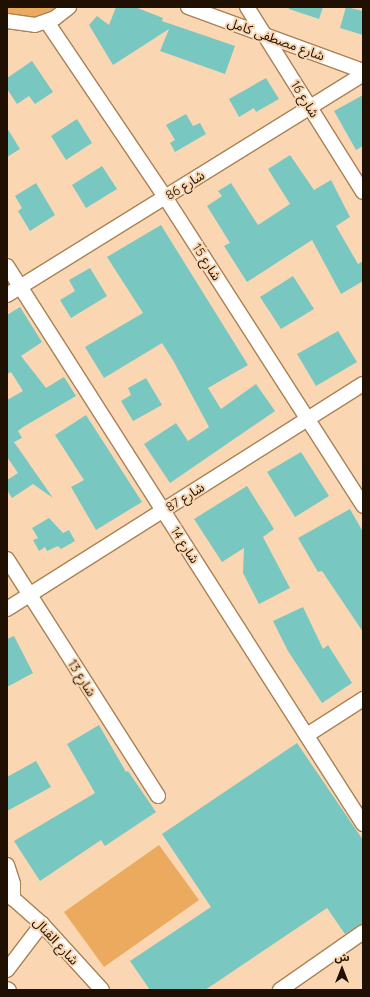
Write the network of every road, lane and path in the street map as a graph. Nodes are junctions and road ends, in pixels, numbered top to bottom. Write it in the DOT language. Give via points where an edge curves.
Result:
graph roads {
  1 [pos="69,7"];
  2 [pos="188,7"];
  3 [pos="247,7"];
  4 [pos="7,22"];
  5 [pos="47,22"];
  6 [pos="264,34"];
  7 [pos="363,73"];
  8 [pos="310,107"];
  9 [pos="363,192"];
  10 [pos="165,197"];
  11 [pos="7,266"];
  12 [pos="20,287"];
  13 [pos="7,295"];
  14 [pos="363,384"];
  15 [pos="309,418"];
  16 [pos="363,506"];
  17 [pos="163,510"];
  18 [pos="7,559"];
  19 [pos="30,595"];
  20 [pos="7,609"];
  21 [pos="363,699"];
  22 [pos="307,735"];
  23 [pos="158,796"];
  24 [pos="363,824"];
  25 [pos="7,865"];
  26 [pos="10,896"];
  27 [pos="42,924"];
  28 [pos="363,932"];
  29 [pos="7,970"];
  30 [pos="102,990"];
  31 [pos="280,990"];
  1 -- 5 [label="street"];
  2 -- 6 [label="street, شارع مصطفى كامل"];
  3 -- 6 [label="street, شارع 16"];
  4 -- 5 [label="street" via="23,25"];
  5 -- 10 [label="street, شارع 15"];
  6 -- 7 [label="street, شارع مصطفى كامل"];
  6 -- 8 [label="street, شارع 16"];
  7 -- 8 [label="street, شارع 86"];
  8 -- 9 [label="street, شارع 16"];
  8 -- 10 [label="street, شارع 86"];
  10 -- 12 [label="street, شارع 86"];
  10 -- 15 [label="street, شارع 15"];
  11 -- 12 [label="street, شارع 14"];
  12 -- 13 [label="street, شارع 86"];
  12 -- 17 [label="street, شارع 14"];
  14 -- 15 [label="street, شارع 87"];
  15 -- 16 [label="street, شارع 15"];
  15 -- 17 [label="street, شارع 87"];
  17 -- 19 [label="street, شارع 87"];
  17 -- 22 [label="street, شارع 14"];
  18 -- 19 [label="street, شارع 13"];
  19 -- 20 [label="street, شارع 87"];
  19 -- 23 [label="street, شارع 13"];
  21 -- 22 [label="street"];
  22 -- 24 [label="street, شارع 14"];
  25 -- 26 [label="street" via="13,884"];
  26 -- 27 [label="street, شارع القنال"];
  27 -- 29 [label="street"];
  27 -- 30 [label="street, شارع القنال"];
  28 -- 31 [label="street"];
}
